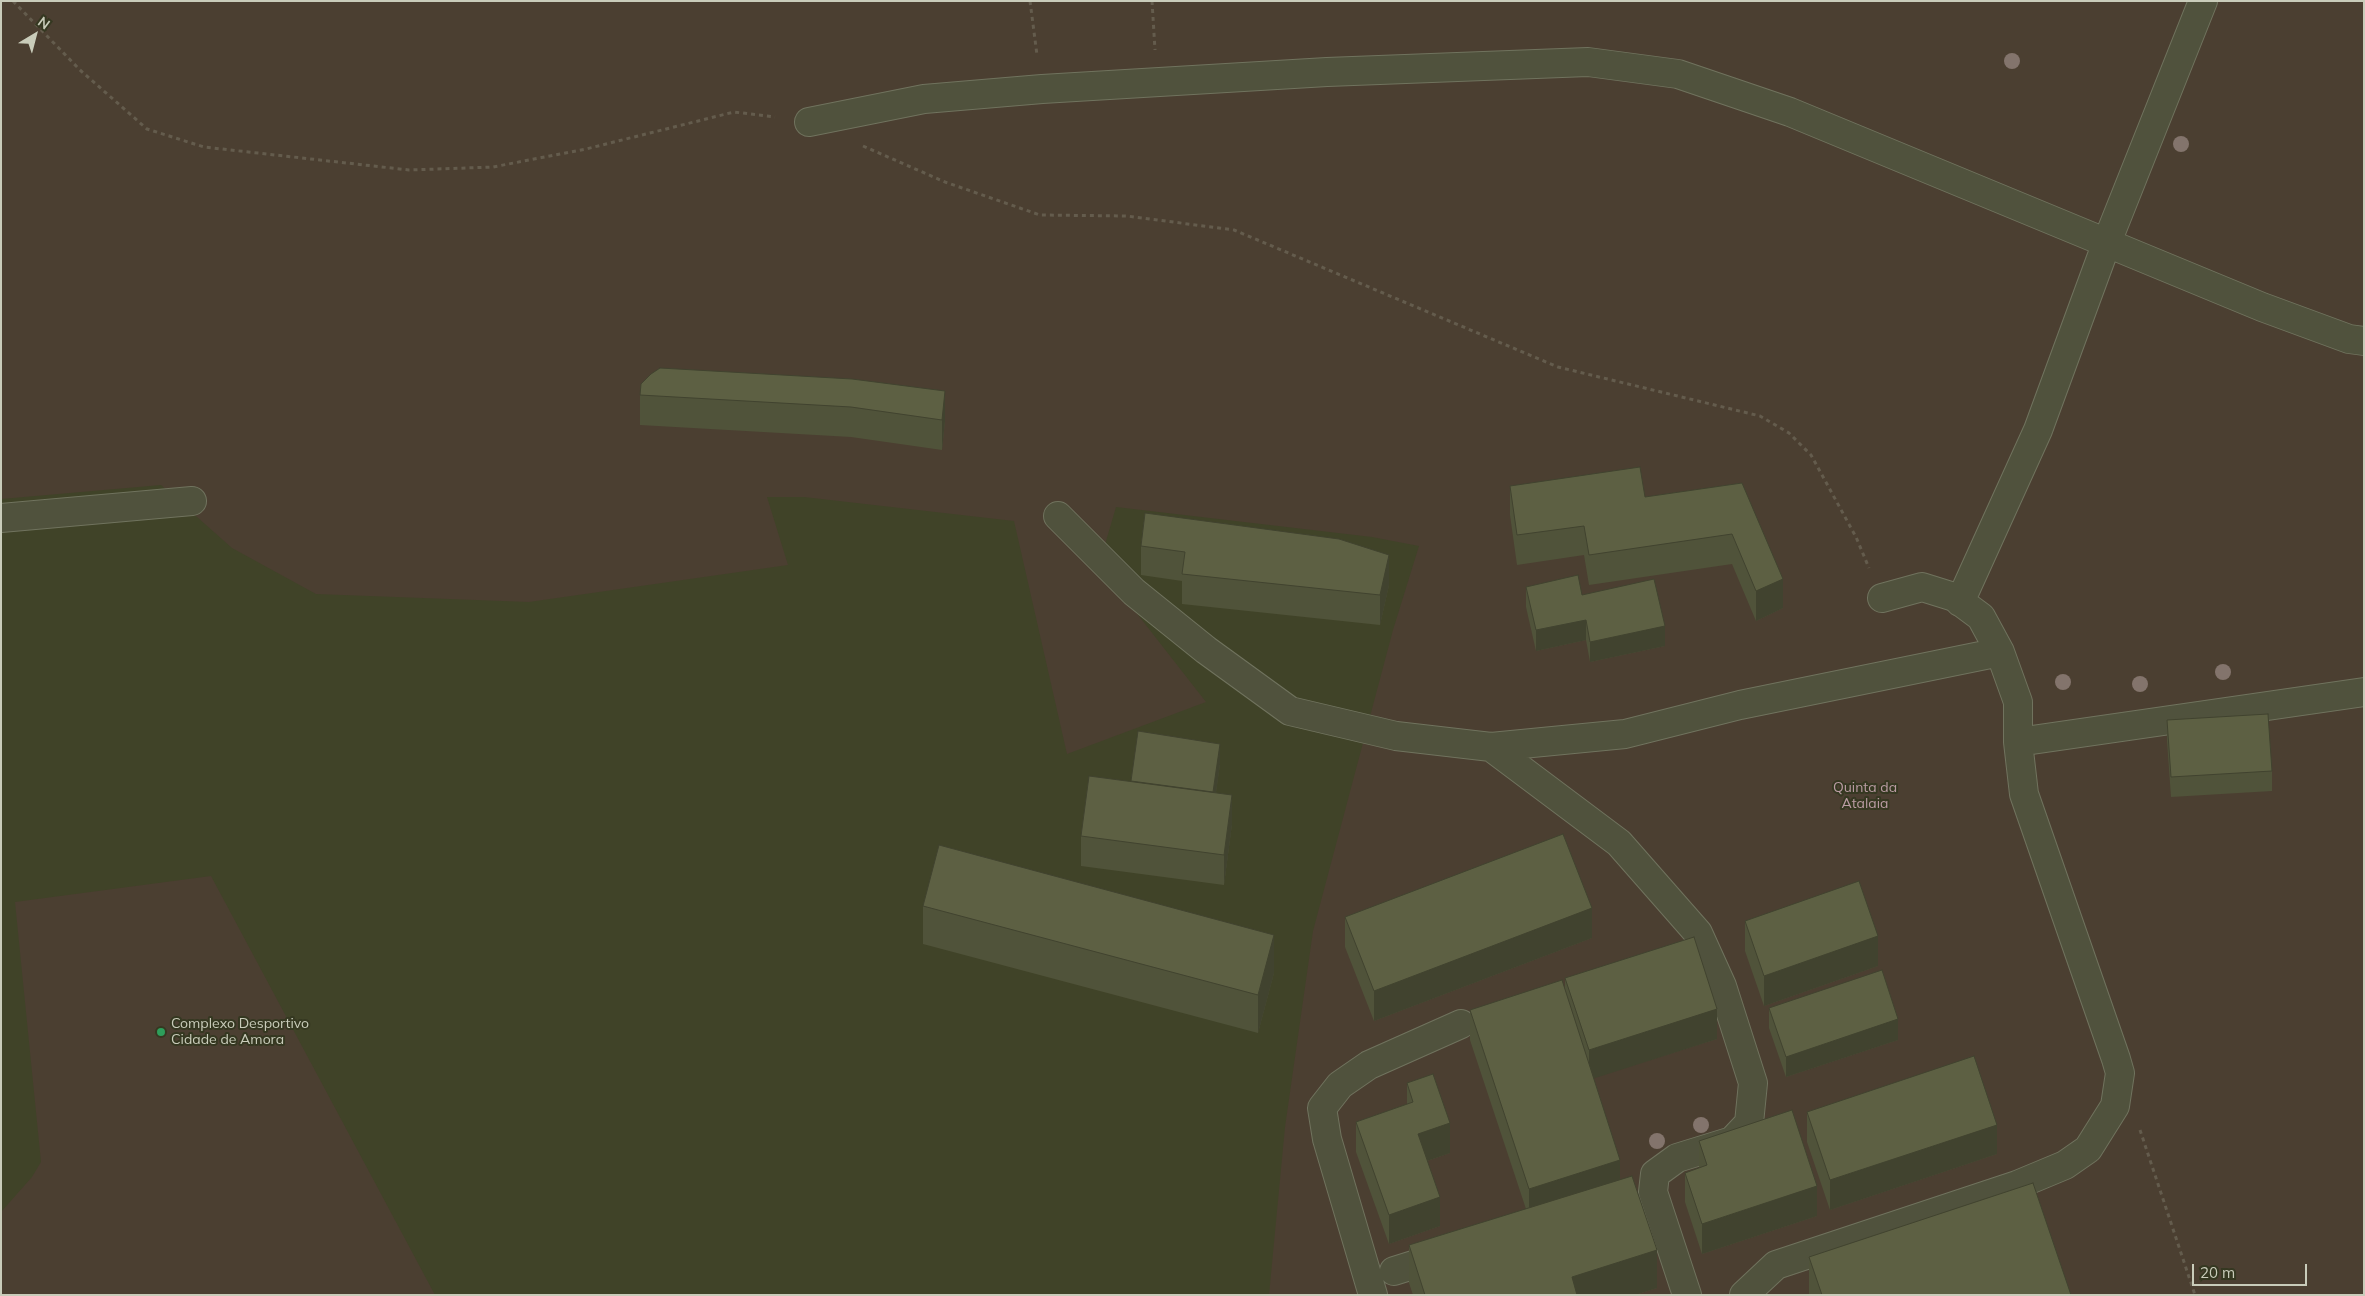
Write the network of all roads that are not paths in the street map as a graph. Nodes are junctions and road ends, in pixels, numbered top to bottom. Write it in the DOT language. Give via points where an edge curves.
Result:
graph roads {
  1 [pos="2203,1"];
  2 [pos="809,122"];
  3 [pos="2106,242"];
  4 [pos="2364,341"];
  5 [pos="192,501"];
  6 [pos="1058,516"];
  7 [pos="1,518"];
  8 [pos="1882,598"];
  9 [pos="1960,602"];
  10 [pos="2000,652"];
  11 [pos="2364,692"];
  12 [pos="2018,742"];
  13 [pos="1491,747"];
  14 [pos="1461,1024"];
  15 [pos="1653,1192"];
  16 [pos="1625,1200"];
  17 [pos="1468,1248"];
  18 [pos="1394,1271"];
  19 [pos="1373,1295"];
  20 [pos="1687,1295"];
  21 [pos="1744,1295"];
  1 -- 3 [label="street"];
  2 -- 3 [label="street" via="924,99 1042,89 1327,72 1588,62 1678,74 1790,112"];
  3 -- 4 [label="street" via="2262,307 2348,339"];
  3 -- 9 [label="street" via="2038,430"];
  5 -- 7 [label="street"];
  6 -- 13 [label="street" via="1134,592 1290,711 1396,736"];
  8 -- 9 [label="street" via="1922,587"];
  9 -- 10 [label="street" via="1981,617"];
  10 -- 12 [label="street" via="2018,702"];
  10 -- 13 [label="street" via="1740,705 1625,734"];
  11 -- 12 [label="street"];
  12 -- 21 [label="street" via="2024,794 2120,1073 2115,1106 2088,1149 2065,1164 2017,1185 1776,1265"];
  13 -- 15 [label="street" via="1619,844 1698,933 1722,986 1753,1083 1749,1123 1732,1141 1677,1158 1656,1174"];
  14 -- 19 [label="street" via="1369,1065 1340,1085 1322,1108 1327,1139"];
  15 -- 16 [label="street"];
  15 -- 20 [label="street"];
  17 -- 18 [label="street"];
}
